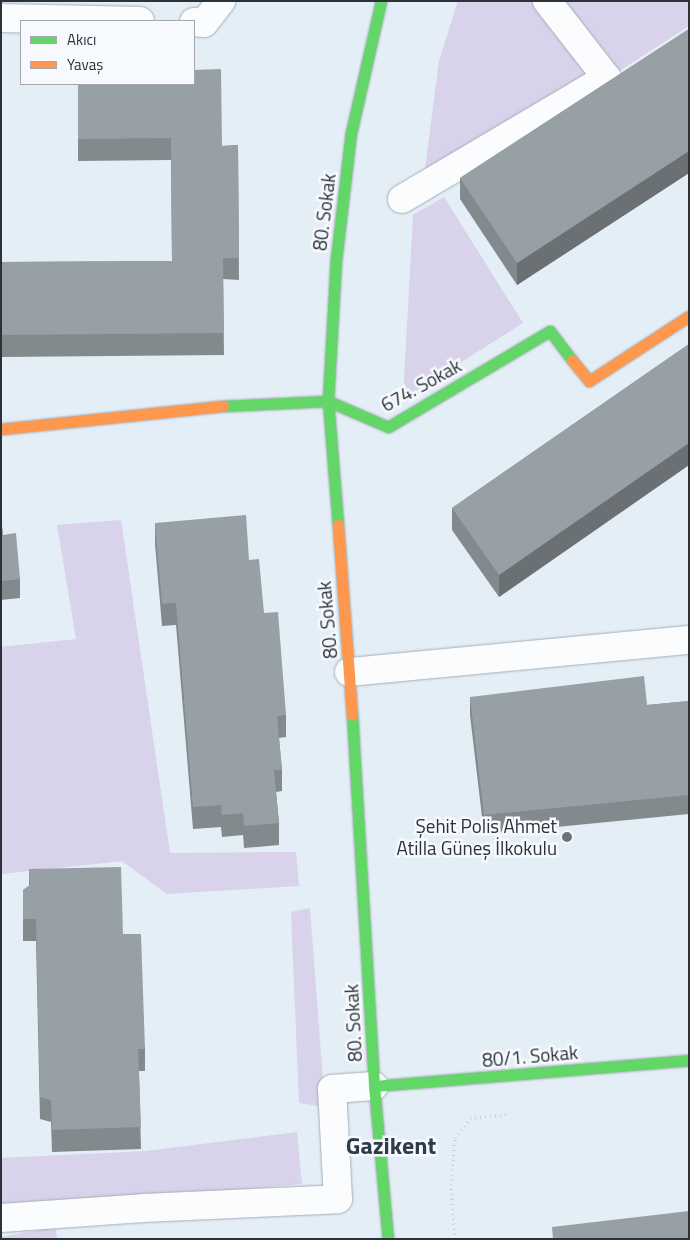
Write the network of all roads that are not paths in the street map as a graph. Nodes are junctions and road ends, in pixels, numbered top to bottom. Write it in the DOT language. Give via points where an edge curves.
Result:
graph roads {
  1 [pos="221,1"];
  2 [pos="381,1"];
  3 [pos="547,1"];
  4 [pos="1,18"];
  5 [pos="94,20"];
  6 [pos="195,22"];
  7 [pos="402,199"];
  8 [pos="689,316"];
  9 [pos="328,401"];
  10 [pos="1,429"];
  11 [pos="689,640"];
  12 [pos="349,672"];
  13 [pos="689,1060"];
  14 [pos="374,1086"];
  15 [pos="1,1218"];
  16 [pos="388,1239"];
  1 -- 6 [label="street" via="204,23"];
  2 -- 9 [label="street, 80. Sokak" via="351,134 336,260"];
  3 -- 7 [label="street" via="607,78"];
  4 -- 5 [label="street"];
  8 -- 9 [label="street, 674. Sokak" via="589,381 550,331 388,427"];
  9 -- 10 [label="street, 674. Sokak" via="232,405"];
  9 -- 12 [label="street, 80. Sokak"];
  11 -- 12 [label="street"];
  12 -- 14 [label="street, 80. Sokak"];
  13 -- 14 [label="street, 80/1. Sokak"];
  14 -- 15 [label="street" via="332,1090 338,1199"];
  14 -- 16 [label="street, 80. Sokak"];
}
